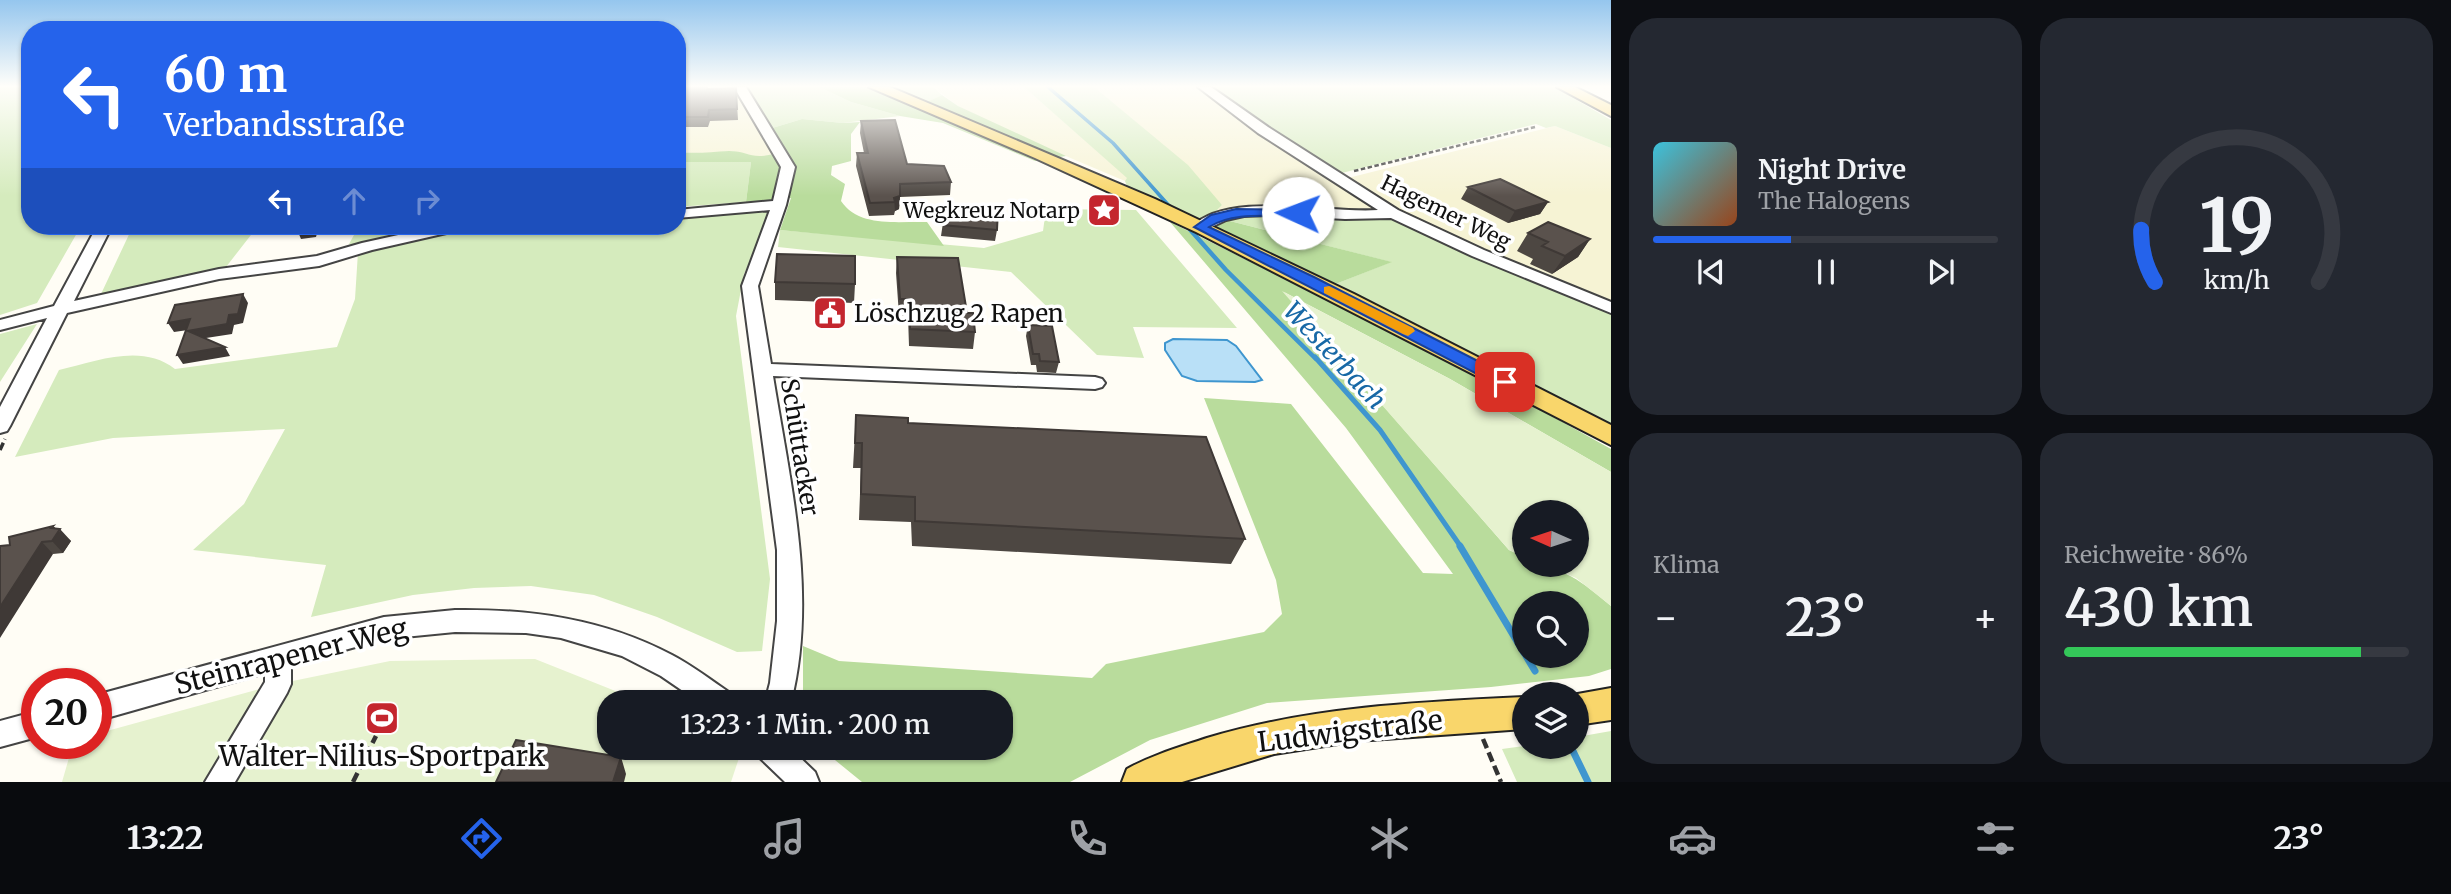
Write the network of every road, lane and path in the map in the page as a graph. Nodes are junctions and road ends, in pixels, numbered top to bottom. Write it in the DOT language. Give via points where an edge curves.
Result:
graph roads {
  1 [pos="762,123"];
  2 [pos="967,123"];
  3 [pos="1253,123"];
  4 [pos="1535,127"];
  5 [pos="1335,176"];
  6 [pos="779,205"];
  7 [pos="686,213"];
  8 [pos="1393,213"];
  9 [pos="1186,221"];
  10 [pos="99,235"];
  11 [pos="418,235"];
  12 [pos="1611,308"];
  13 [pos="60,310"];
  14 [pos="0,325"];
  15 [pos="762,371"];
  16 [pos="1095,383"];
  17 [pos="0,426"];
  18 [pos="1611,436"];
  19 [pos="278,657"];
  20 [pos="703,690"];
  21 [pos="781,690"];
  22 [pos="112,704"];
  23 [pos="1611,704"];
  24 [pos="1589,707"];
  25 [pos="1512,714"];
  26 [pos="1473,716"];
  27 [pos="21,728"];
  28 [pos="0,734"];
  29 [pos="376,736"];
  30 [pos="782,760"];
  31 [pos="219,782"];
  32 [pos="353,782"];
  33 [pos="805,782"];
  34 [pos="1140,782"];
  35 [pos="1501,782"];
  1 -- 6 [label="street, Schüttacker" via="788,167"];
  2 -- 9 [label="main road"];
  3 -- 5 [label="street, Hagemer Weg"];
  4 -- 5 [label="path"];
  5 -- 8 [label="street, Hagemer Weg"];
  6 -- 7 [label="street"];
  6 -- 15 [label="street, Schüttacker" via="750,286"];
  8 -- 9 [label="street" via="1254,212"];
  8 -- 12 [label="street, Hagemer Weg"];
  9 -- 18 [label="main road"];
  10 -- 13 [label="street"];
  11 -- 13 [label="street" via="319,261 219,274"];
  13 -- 14 [label="street"];
  13 -- 17 [label="street"];
  15 -- 16 [label="street"];
  15 -- 21 [label="street, Schüttacker" via="789,550 789,621"];
  19 -- 20 [label="street, Steinrapener Weg" via="384,628 493,619 602,638 662,662"];
  19 -- 22 [label="street, Steinrapener Weg"];
  19 -- 31 [label="street" via="278,684"];
  23 -- 24 [label="main road"];
  25 -- 26 [label="main road, Ludwigstraße"];
  26 -- 34 [label="main road, Ludwigstraße" via="1351,724 1253,741"];
  26 -- 35 [label="path"];
  27 -- 28 [label="street"];
  29 -- 32 [label="path"];
  30 -- 33 [label="street"];
}
